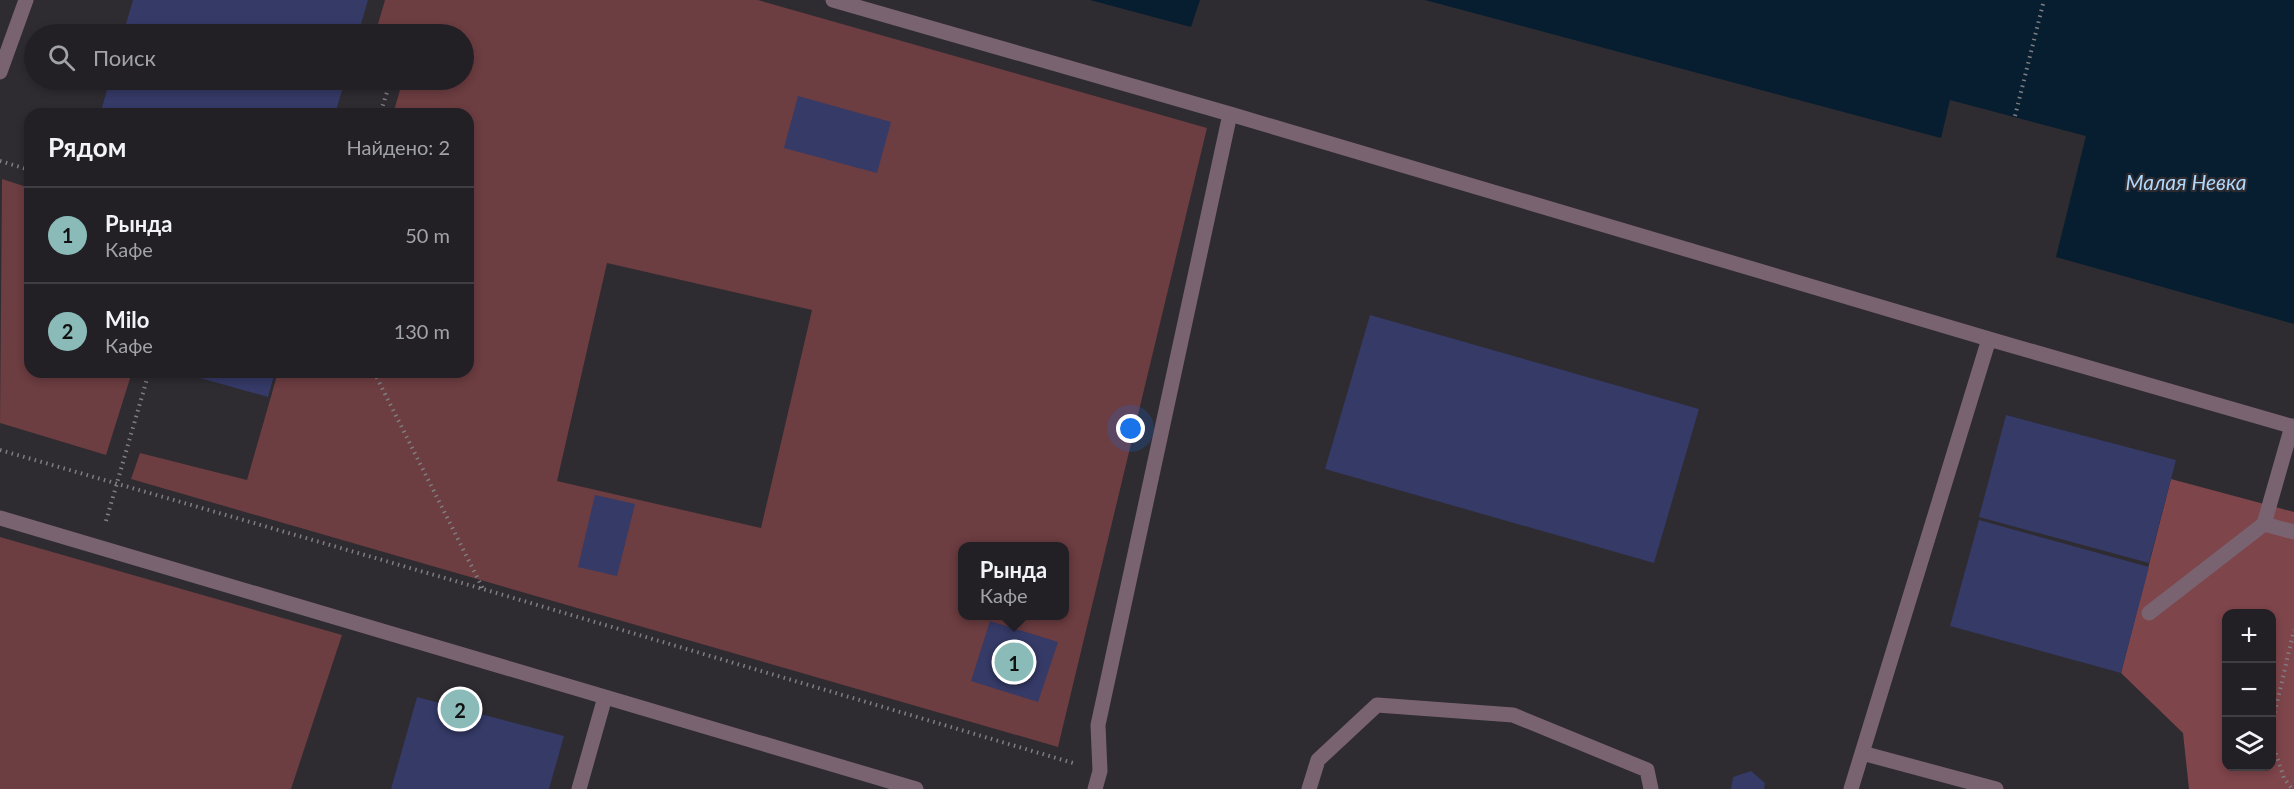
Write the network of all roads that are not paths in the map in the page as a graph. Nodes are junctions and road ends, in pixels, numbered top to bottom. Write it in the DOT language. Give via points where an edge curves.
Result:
graph roads {
  1 [pos="26,0"];
  2 [pos="833,0"];
  3 [pos="0,72"];
  4 [pos="1230,114"];
  5 [pos="1989,339"];
  6 [pos="2293,427"];
  7 [pos="0,518"];
  8 [pos="2264,524"];
  9 [pos="2294,532"];
  10 [pos="2149,613"];
  11 [pos="605,697"];
  12 [pos="1862,753"];
  13 [pos="579,789"];
  14 [pos="916,789"];
  15 [pos="1095,789"];
  16 [pos="1309,789"];
  17 [pos="1651,789"];
  18 [pos="1851,789"];
  19 [pos="1996,789"];
  1 -- 3 [label="lane"];
  2 -- 4 [label="lane"];
  4 -- 5 [label="lane"];
  4 -- 15 [label="lane" via="1098,725 1100,771"];
  5 -- 6 [label="lane"];
  5 -- 12 [label="lane"];
  6 -- 8 [label="lane"];
  7 -- 11 [label="lane"];
  8 -- 9 [label="lane"];
  8 -- 10 [label="lane"];
  11 -- 13 [label="lane"];
  11 -- 14 [label="lane"];
  12 -- 18 [label="lane"];
  12 -- 19 [label="lane"];
  16 -- 17 [label="lane" via="1318,760 1377,705 1513,715 1647,770"];
}
